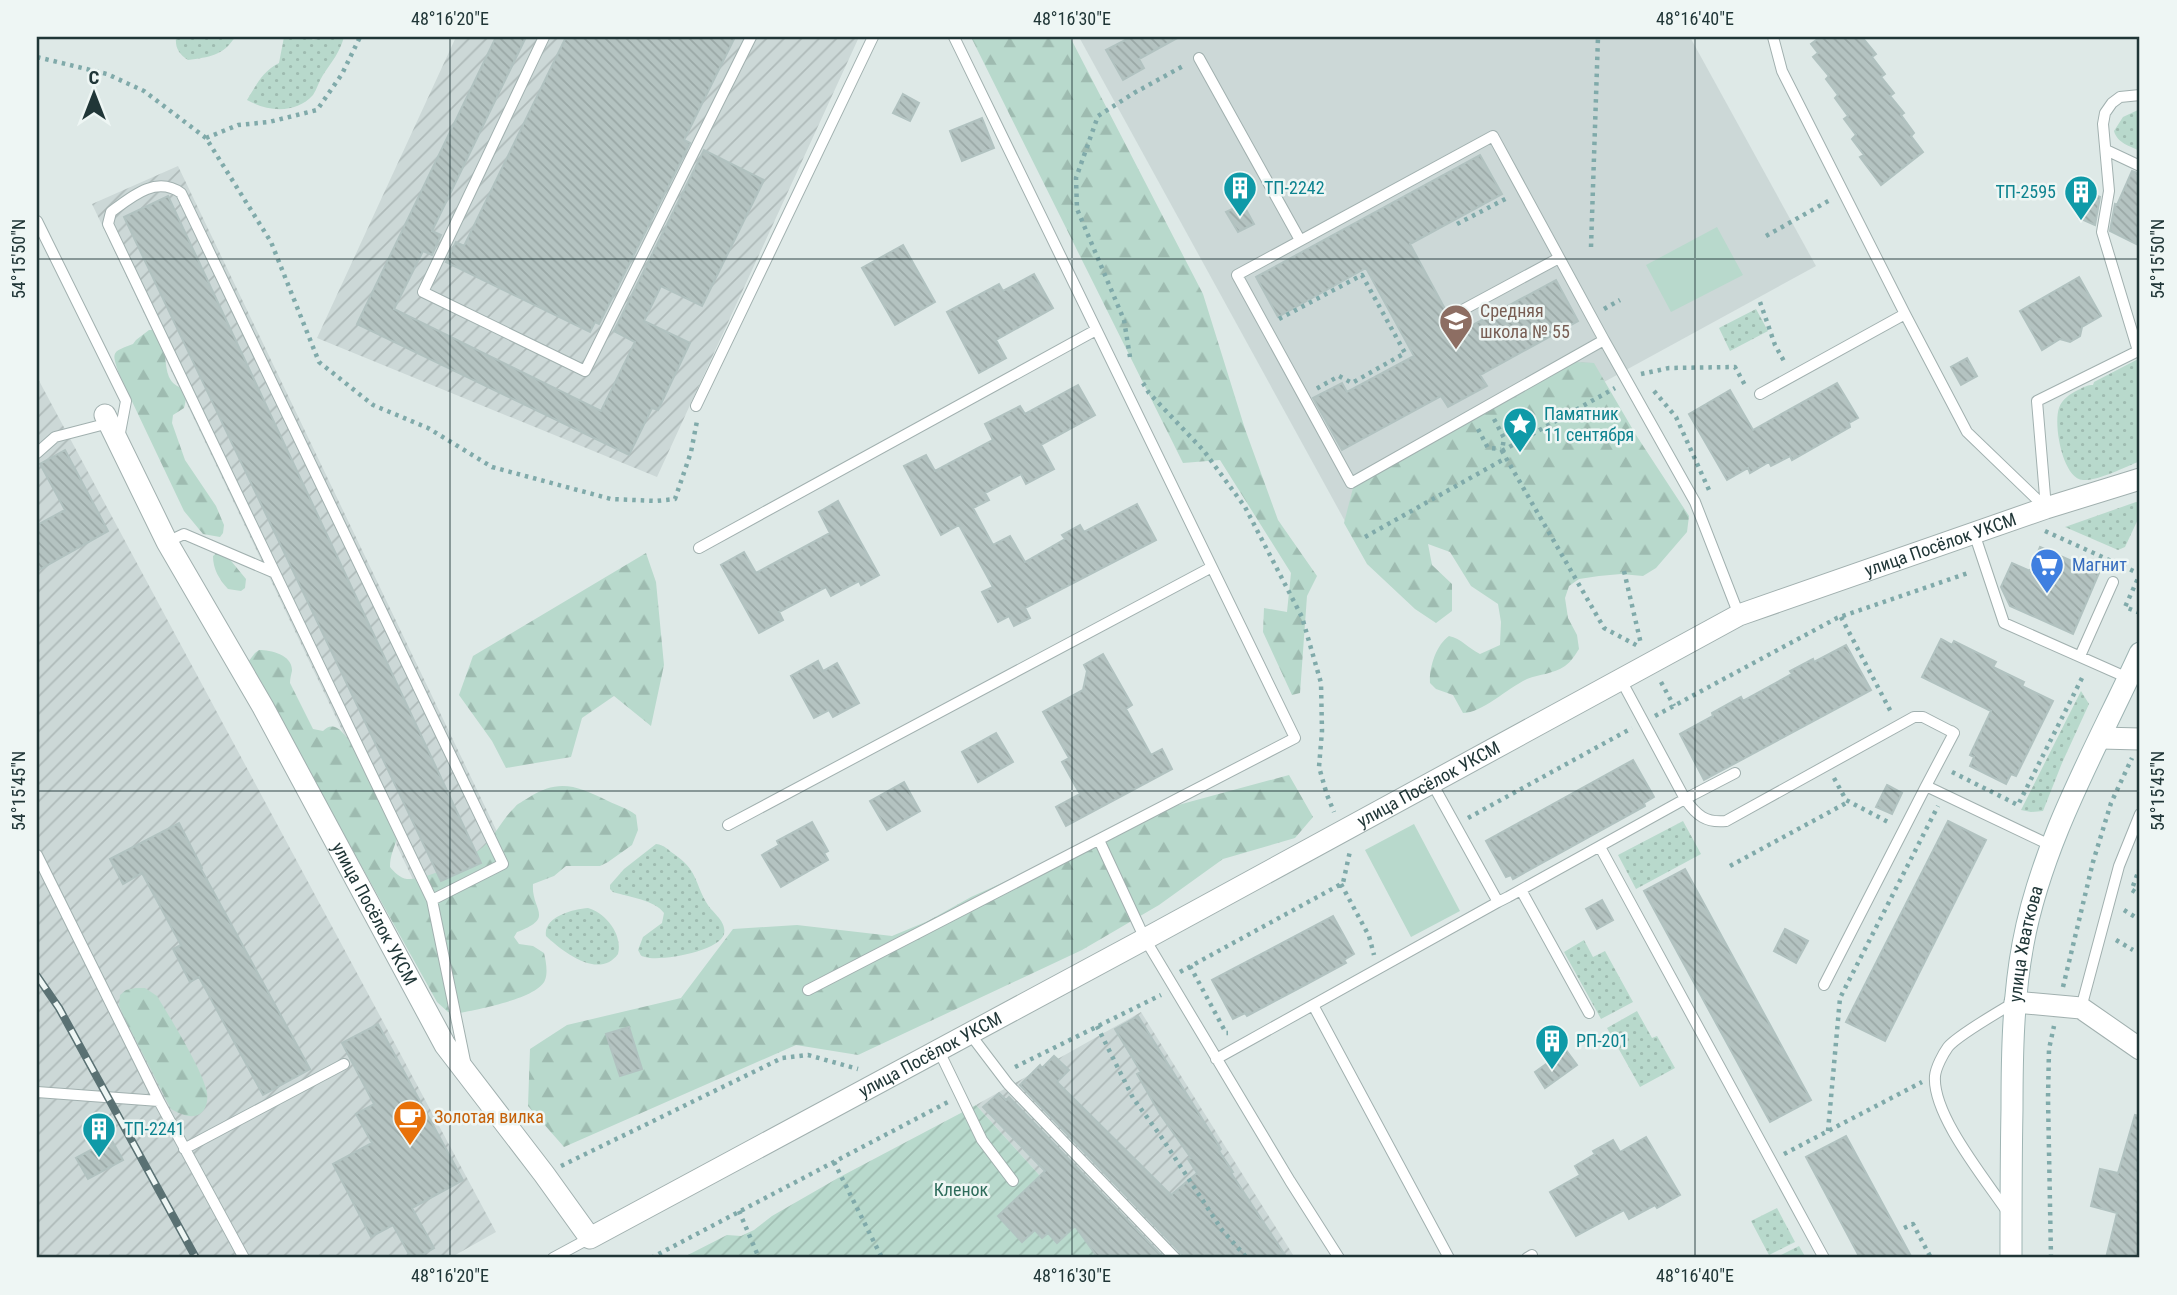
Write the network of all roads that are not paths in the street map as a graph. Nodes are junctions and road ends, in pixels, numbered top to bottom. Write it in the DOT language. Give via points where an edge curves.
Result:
graph roads {
  1 [pos="544,37"];
  2 [pos="751,37"];
  3 [pos="873,37"];
  4 [pos="954,37"];
  5 [pos="1773,37"];
  6 [pos="1199,58"];
  7 [pos="2140,95"];
  8 [pos="2106,150"];
  9 [pos="2140,166"];
  10 [pos="37,221"];
  11 [pos="1300,240"];
  12 [pos="1559,258"];
  13 [pos="1457,313"];
  14 [pos="1905,314"];
  15 [pos="1096,330"];
  16 [pos="1604,340"];
  17 [pos="2139,350"];
  18 [pos="1756,395"];
  19 [pos="696,406"];
  20 [pos="111,426"];
  21 [pos="37,453"];
  22 [pos="2140,479"];
  23 [pos="2046,508"];
  24 [pos="1973,533"];
  25 [pos="167,542"];
  26 [pos="699,548"];
  27 [pos="1210,568"];
  28 [pos="275,572"];
  29 [pos="2113,582"];
  30 [pos="1740,615"];
  31 [pos="2140,653"];
  32 [pos="2080,656"];
  33 [pos="2129,678"];
  34 [pos="1621,680"];
  35 [pos="2101,738"];
  36 [pos="2140,739"];
  37 [pos="1735,773"];
  38 [pos="1433,783"];
  39 [pos="1926,786"];
  40 [pos="1685,799"];
  41 [pos="2140,814"];
  42 [pos="728,825"];
  43 [pos="1099,840"];
  44 [pos="2052,846"];
  45 [pos="1600,847"];
  46 [pos="37,855"];
  47 [pos="1521,890"];
  48 [pos="432,900"];
  49 [pos="1498,902"];
  50 [pos="1145,939"];
  51 [pos="1824,985"];
  52 [pos="808,990"];
  53 [pos="2015,1002"];
  54 [pos="1312,1005"];
  55 [pos="2081,1008"];
  56 [pos="1588,1013"];
  57 [pos="970,1034"];
  58 [pos="2139,1046"];
  59 [pos="939,1051"];
  60 [pos="1216,1059"];
  61 [pos="344,1063"];
  62 [pos="467,1072"];
  63 [pos="37,1092"];
  64 [pos="159,1101"];
  65 [pos="184,1149"];
  66 [pos="1013,1181"];
  67 [pos="2011,1217"];
  68 [pos="590,1238"];
  69 [pos="244,1258"];
  70 [pos="554,1258"];
  71 [pos="1175,1258"];
  72 [pos="1339,1258"];
  73 [pos="1449,1258"];
  74 [pos="1824,1258"];
  75 [pos="2011,1258"];
  1 -- 2 [label="lane" via="423,292 585,371"];
  3 -- 19 [label="lane"];
  4 -- 15 [label="lane"];
  5 -- 14 [label="lane" via="1782,71"];
  6 -- 11 [label="lane"];
  7 -- 8 [label="lane" via="2120,97 2105,113"];
  8 -- 9 [label="lane"];
  8 -- 17 [label="lane" via="2109,191 2102,232"];
  10 -- 20 [label="lane" via="126,401"];
  11 -- 12 [label="lane" via="1493,136"];
  11 -- 16 [label="lane" via="1237,275 1351,483"];
  12 -- 13 [label="lane"];
  12 -- 16 [label="lane"];
  14 -- 18 [label="lane"];
  14 -- 23 [label="lane" via="1967,432"];
  15 -- 26 [label="lane"];
  15 -- 27 [label="lane"];
  16 -- 30 [label="lane" via="1695,502"];
  17 -- 23 [label="lane" via="2037,401"];
  20 -- 21 [label="lane" via="55,437"];
  20 -- 25 [label="street, улица Посёлок УКСМ"];
  22 -- 23 [label="street, улица Посёлок УКСМ"];
  23 -- 24 [label="street, улица Посёлок УКСМ"];
  24 -- 30 [label="street, улица Посёлок УКСМ"];
  24 -- 32 [label="lane" via="2004,623"];
  25 -- 28 [label="lane" via="184,534"];
  25 -- 62 [label="street, улица Посёлок УКСМ" via="263,707 445,1045"];
  27 -- 42 [label="lane"];
  27 -- 43 [label="lane" via="1295,738"];
  28 -- 48 [label="lane"];
  28 -- 48 [label="lane" via="108,224 111,212 135,194 156,186 181,193 503,864"];
  29 -- 32 [label="lane"];
  30 -- 34 [label="street, улица Посёлок УКСМ"];
  31 -- 33 [label="street, улица Хваткова"];
  32 -- 33 [label="lane"];
  33 -- 35 [label="street, улица Хваткова"];
  34 -- 38 [label="street, улица Посёлок УКСМ"];
  34 -- 40 [label="lane"];
  35 -- 36 [label="street"];
  35 -- 44 [label="street, улица Хваткова"];
  37 -- 40 [label="lane"];
  38 -- 49 [label="lane"];
  38 -- 50 [label="street, улица Посёлок УКСМ"];
  39 -- 40 [label="lane" via="1954,733 1923,716 1726,821 1707,820"];
  39 -- 44 [label="lane"];
  39 -- 51 [label="lane"];
  40 -- 45 [label="lane"];
  41 -- 55 [label="lane" via="2119,866"];
  43 -- 50 [label="lane"];
  43 -- 52 [label="lane"];
  44 -- 53 [label="street, улица Хваткова" via="2023,943"];
  45 -- 47 [label="lane"];
  45 -- 74 [label="lane"];
  46 -- 64 [label="lane"];
  47 -- 49 [label="lane"];
  47 -- 56 [label="lane"];
  48 -- 62 [label="lane"];
  49 -- 54 [label="lane"];
  50 -- 57 [label="street, улица Посёлок УКСМ"];
  50 -- 60 [label="lane"];
  53 -- 55 [label="street"];
  53 -- 67 [label="street, улица Хваткова"];
  53 -- 67 [label="lane" via="1950,1044 1935,1075 1938,1101 1956,1136"];
  54 -- 60 [label="lane"];
  54 -- 73 [label="lane"];
  55 -- 58 [label="street"];
  57 -- 59 [label="street, улица Посёлок УКСМ"];
  57 -- 71 [label="lane" via="999,1074"];
  59 -- 66 [label="lane" via="982,1140"];
  59 -- 68 [label="street, улица Посёлок УКСМ"];
  60 -- 72 [label="lane"];
  61 -- 65 [label="lane"];
  62 -- 68 [label="street, улица Посёлок УКСМ"];
  63 -- 64 [label="lane"];
  64 -- 65 [label="lane"];
  65 -- 69 [label="lane"];
  67 -- 75 [label="street, улица Хваткова"];
  68 -- 70 [label="lane"];
}
